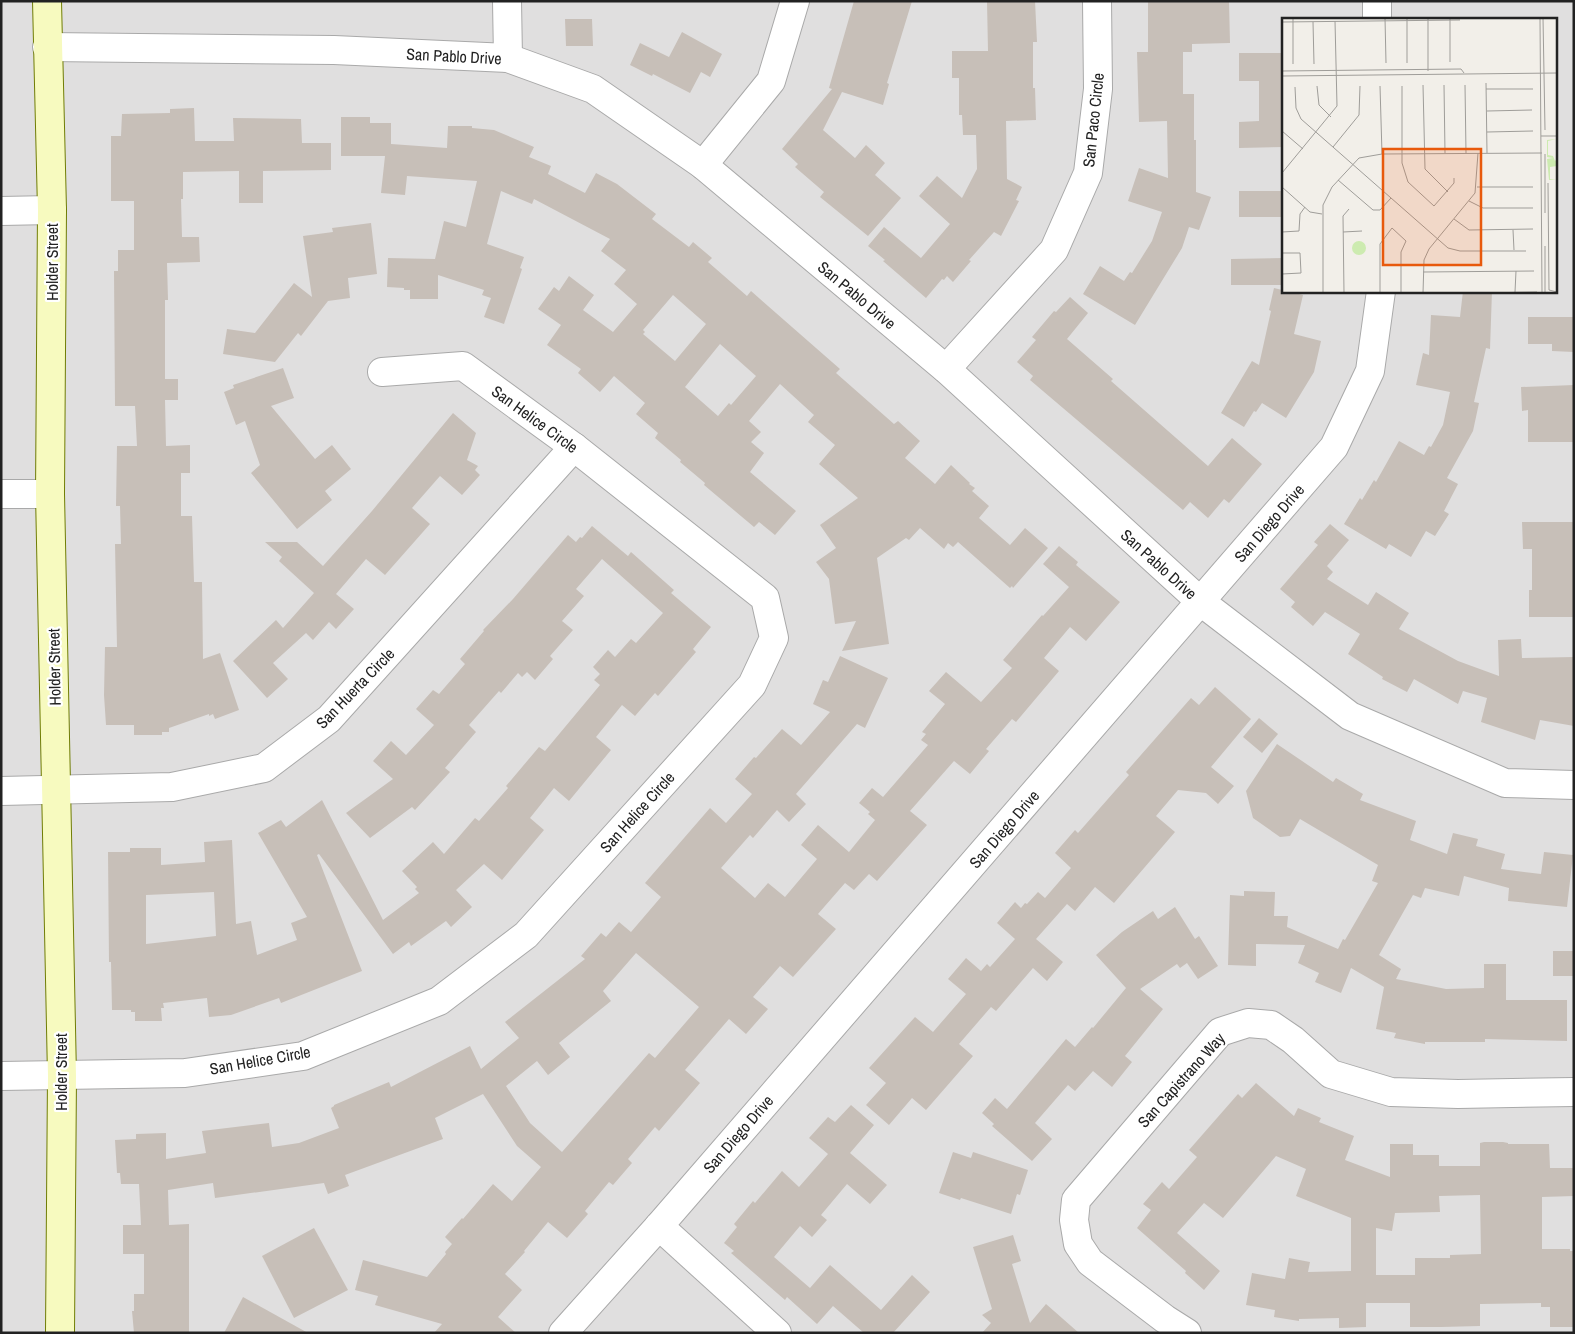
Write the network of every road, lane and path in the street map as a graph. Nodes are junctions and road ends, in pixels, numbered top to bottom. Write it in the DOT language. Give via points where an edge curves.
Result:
graph roads {
  1 [pos="47,1"];
  2 [pos="507,1"];
  3 [pos="794,1"];
  4 [pos="1097,1"];
  5 [pos="1377,1"];
  6 [pos="1377,18"];
  7 [pos="47,47"];
  8 [pos="508,58"];
  9 [pos="703,165"];
  10 [pos="52,210"];
  11 [pos="1,211"];
  12 [pos="1381,292"];
  13 [pos="946,369"];
  14 [pos="382,372"];
  15 [pos="574,447"];
  16 [pos="1,494"];
  17 [pos="50,494"];
  18 [pos="1201,602"];
  19 [pos="1574,785"];
  20 [pos="1,790"];
  21 [pos="56,790"];
  22 [pos="1,1076"];
  23 [pos="62,1076"];
  24 [pos="1574,1092"];
  25 [pos="659,1226"];
  26 [pos="60,1333"];
  27 [pos="563,1333"];
  28 [pos="777,1333"];
  29 [pos="1187,1333"];
  1 -- 7 [label="street, Holder Street"];
  2 -- 8 [label="street"];
  3 -- 9 [label="street" via="771,81"];
  4 -- 13 [label="street, San Paco Circle" via="1098,89 1088,173 1054,250"];
  5 -- 6 [label="street"];
  7 -- 8 [label="street, San Pablo Drive" via="334,50"];
  7 -- 10 [label="street, Holder Street"];
  8 -- 9 [label="street, San Pablo Drive" via="593,89"];
  9 -- 13 [label="street, San Pablo Drive"];
  10 -- 11 [label="street"];
  10 -- 17 [label="street, Holder Street"];
  12 -- 18 [label="street, San Diego Drive" via="1370,371 1334,447"];
  13 -- 18 [label="street, San Pablo Drive"];
  14 -- 15 [label="street, San Helice Circle" via="463,366"];
  15 -- 21 [label="street, San Huerta Circle" via="329,719 264,768 172,787"];
  15 -- 23 [label="street, San Helice Circle" via="765,598 774,638 752,685 526,935 439,1001 303,1056 185,1073"];
  16 -- 17 [label="street"];
  17 -- 21 [label="street, Holder Street"];
  18 -- 19 [label="street, San Pablo Drive" via="1350,716 1504,783"];
  18 -- 25 [label="street, San Diego Drive"];
  20 -- 21 [label="street, San Huerta Circle"];
  21 -- 23 [label="street, Holder Street"];
  22 -- 23 [label="street, San Helice Circle"];
  23 -- 26 [label="street, Holder Street"];
  24 -- 29 [label="street, San Capistrano Way" via="1391,1092 1331,1074 1271,1025 1248,1023 1220,1032 1076,1200 1074,1220 1078,1244 1090,1262"];
  25 -- 27 [label="street, San Diego Drive"];
  25 -- 28 [label="street"];
}
